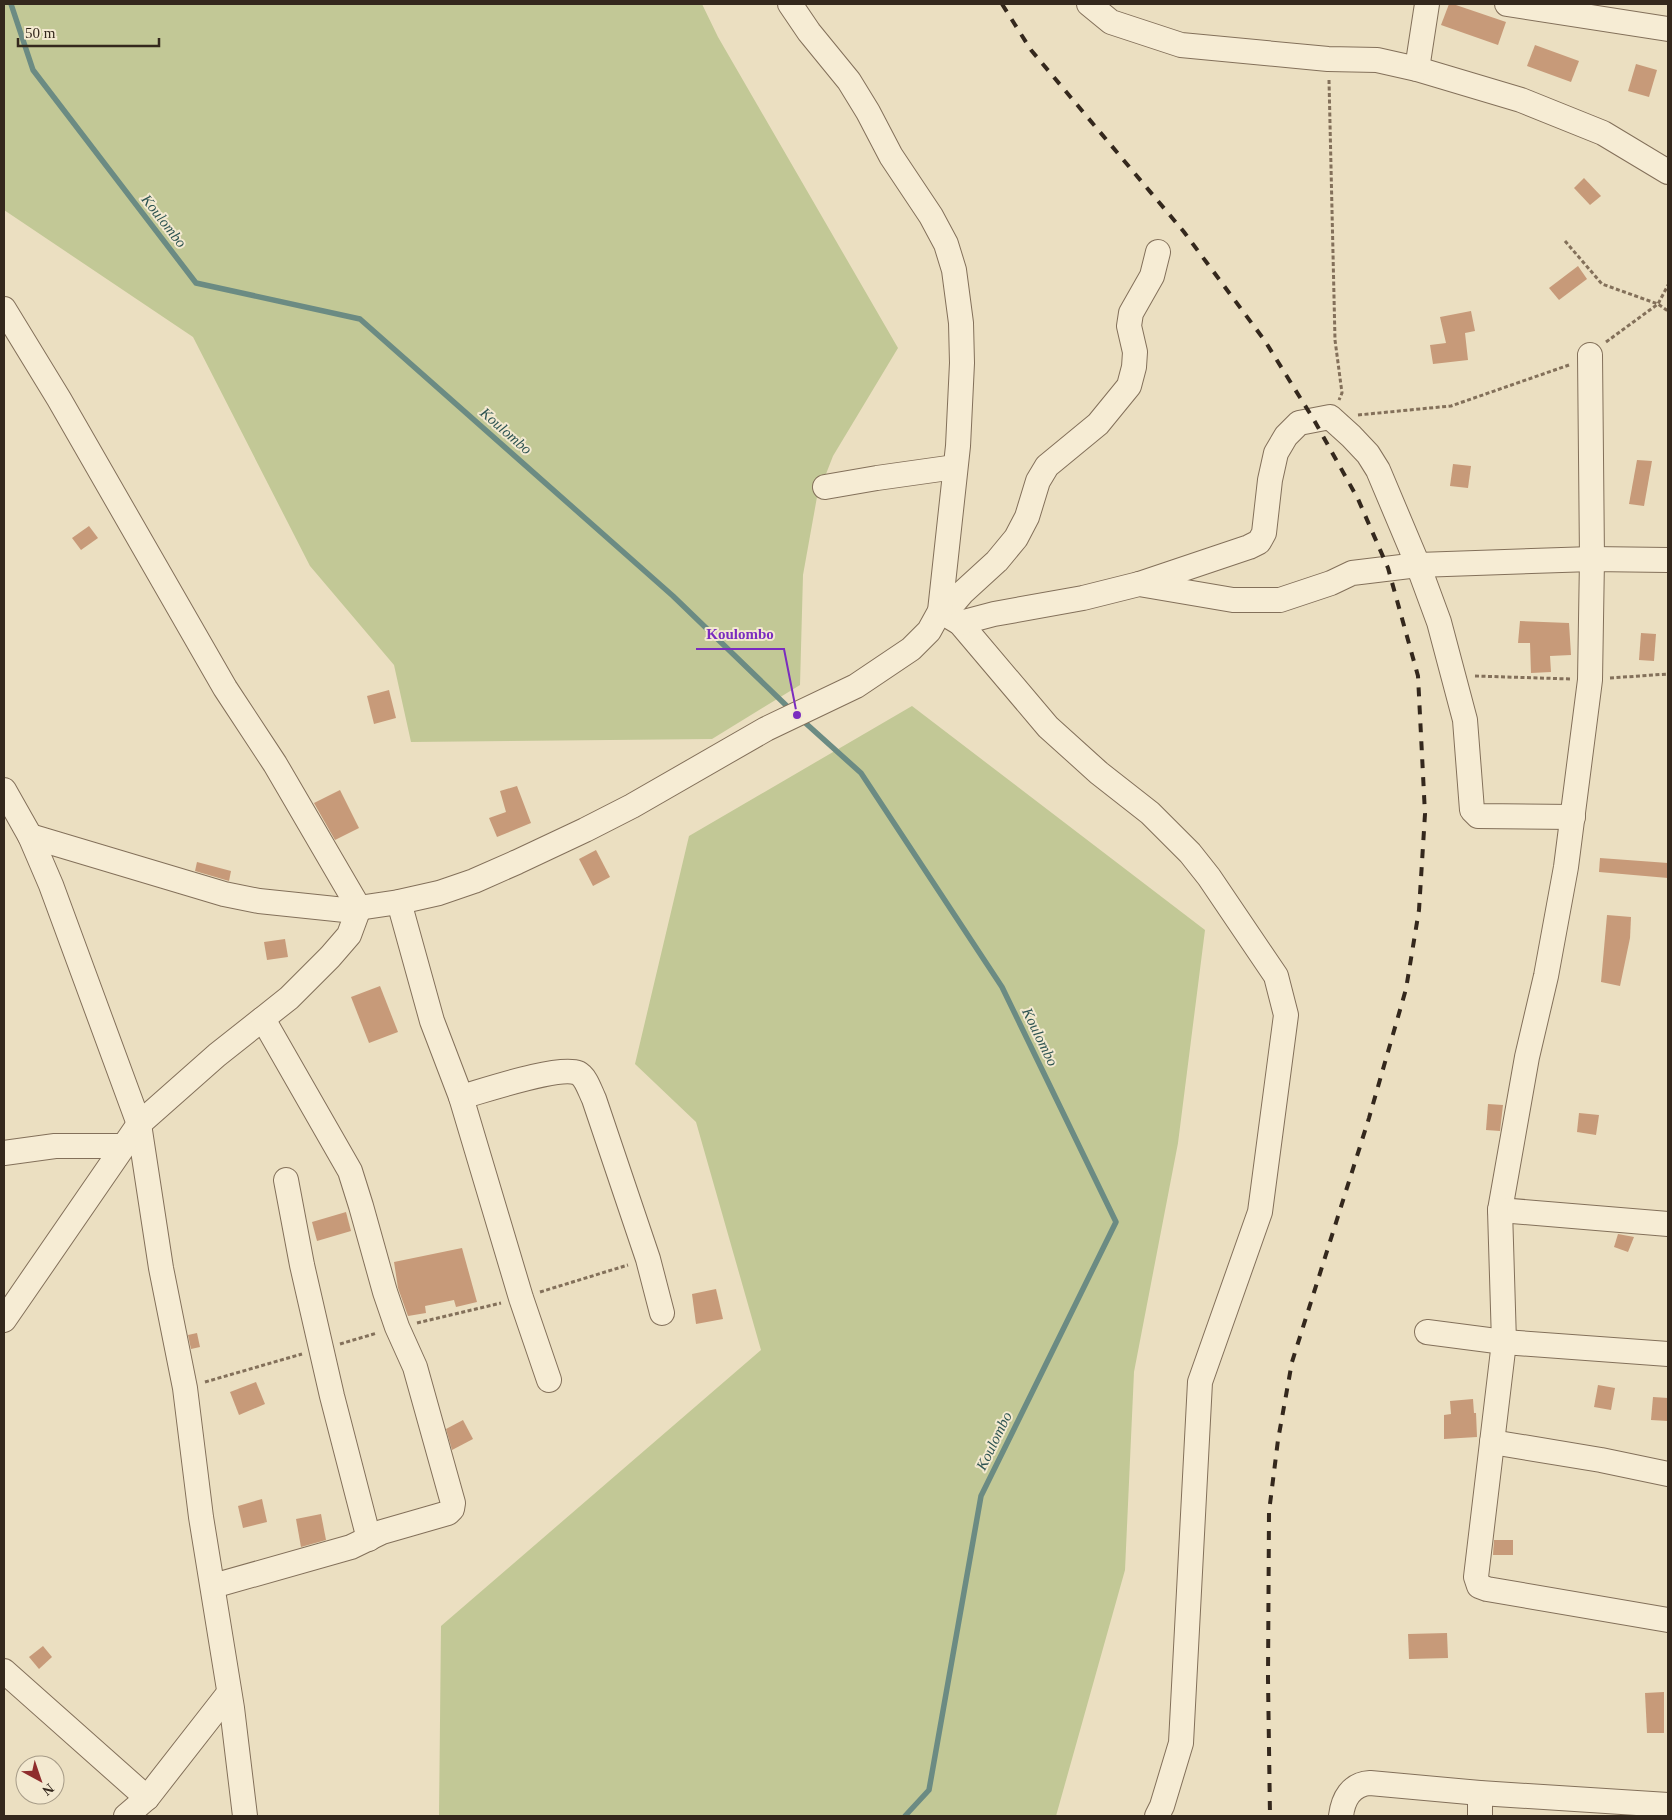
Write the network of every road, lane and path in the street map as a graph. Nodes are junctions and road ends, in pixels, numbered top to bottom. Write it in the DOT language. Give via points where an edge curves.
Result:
graph roads {
  1 [pos="790,4"];
  2 [pos="1089,4"];
  3 [pos="1427,4"];
  4 [pos="1507,4"];
  5 [pos="1668,29"];
  6 [pos="1328,59"];
  7 [pos="1417,68"];
  8 [pos="1668,172"];
  9 [pos="1565,241"];
  10 [pos="1158,252"];
  11 [pos="1668,285"];
  12 [pos="1658,304"];
  13 [pos="4,309"];
  14 [pos="1668,311"];
  15 [pos="1590,355"];
  16 [pos="1330,417"];
  17 [pos="955,467"];
  18 [pos="825,487"];
  19 [pos="1592,559"];
  20 [pos="1668,560"];
  21 [pos="1418,564"];
  22 [pos="1139,584"];
  23 [pos="948,616"];
  24 [pos="1668,674"];
  25 [pos="1454,676"];
  26 [pos="1590,680"];
  27 [pos="4,790"];
  28 [pos="1573,817"];
  29 [pos="30,836"];
  30 [pos="399,902"];
  31 [pos="359,908"];
  32 [pos="263,1019"];
  33 [pos="461,1097"];
  34 [pos="139,1124"];
  35 [pos="124,1146"];
  36 [pos="4,1153"];
  37 [pos="286,1180"];
  38 [pos="1500,1210"];
  39 [pos="1668,1224"];
  40 [pos="648,1259"];
  41 [pos="521,1298"];
  42 [pos="662,1313"];
  43 [pos="4,1320"];
  44 [pos="397,1327"];
  45 [pos="1426,1332"];
  46 [pos="1504,1342"];
  47 [pos="322,1348"];
  48 [pos="1668,1354"];
  49 [pos="549,1380"];
  50 [pos="185,1388"];
  51 [pos="1492,1442"];
  52 [pos="1668,1474"];
  53 [pos="369,1538"];
  54 [pos="213,1586"];
  55 [pos="1668,1620"];
  56 [pos="4,1672"];
  57 [pos="229,1693"];
  58 [pos="1480,1792"];
  59 [pos="147,1798"];
  60 [pos="1668,1805"];
  61 [pos="126,1816"];
  62 [pos="245,1816"];
  63 [pos="1157,1816"];
  64 [pos="1341,1816"];
  65 [pos="1480,1816"];
  1 -- 17 [label="street" via="848,81 946,244 954,270 961,323 962,363"];
  2 -- 6 [label="street" via="1111,22 1181,45"];
  3 -- 7 [label="street"];
  4 -- 5 [label="street"];
  6 -- 7 [label="street" via="1377,60"];
  6 -- 16 [label="path" via="1335,340 1342,393"];
  7 -- 8 [label="street" via="1520,100 1603,133"];
  9 -- 12 [label="path" via="1602,284"];
  10 -- 23 [label="street" via="1152,276 1131,314 1129,326 1135,352 1129,386 1098,424 1047,466 1016,538 997,561 962,593"];
  11 -- 12 [label="path"];
  12 -- 14 [label="path"];
  12 -- 15 [label="path"];
  13 -- 31 [label="street" via="225,688 275,764"];
  15 -- 16 [label="path" via="1562,368 1451,406"];
  15 -- 19 [label="street"];
  16 -- 21 [label="street" via="1368,454 1378,470"];
  16 -- 22 [label="street" via="1300,423 1281,444 1270,480 1264,533 1259,542"];
  17 -- 18 [label="street"];
  17 -- 23 [label="street"];
  19 -- 20 [label="street"];
  19 -- 21 [label="street"];
  19 -- 26 [label="street"];
  21 -- 22 [label="street" via="1352,573 1280,600 1233,600"];
  21 -- 25 [label="street"];
  22 -- 23 [label="street" via="994,614"];
  23 -- 30 [label="street" via="911,649 847,692 766,729 632,806 474,881"];
  23 -- 63 [label="street" via="1048,727 1150,813 1190,852 1276,976 1286,1015 1260,1212 1200,1382 1181,1743"];
  24 -- 26 [label="path"];
  25 -- 26 [label="path"];
  25 -- 28 [label="street" via="1465,720 1472,810 1475,814"];
  26 -- 28 [label="street"];
  27 -- 29 [label="street"];
  28 -- 38 [label="street"];
  29 -- 31 [label="street" via="259,902 345,910"];
  29 -- 34 [label="street"];
  30 -- 31 [label="street"];
  30 -- 33 [label="street" via="432,1021"];
  31 -- 32 [label="street" via="349,935 330,957"];
  32 -- 34 [label="street"];
  32 -- 44 [label="street" via="350,1171"];
  33 -- 40 [label="street" via="550,1073 577,1072 583,1077 594,1099"];
  33 -- 41 [label="street"];
  34 -- 35 [label="street"];
  34 -- 50 [label="street" via="161,1268"];
  35 -- 36 [label="street" via="55,1146"];
  35 -- 43 [label="street"];
  37 -- 47 [label="street"];
  38 -- 39 [label="street"];
  38 -- 46 [label="street"];
  40 -- 41 [label="path"];
  40 -- 42 [label="street"];
  41 -- 44 [label="path"];
  41 -- 49 [label="street"];
  44 -- 47 [label="path"];
  44 -- 53 [label="street" via="415,1367 429,1411 453,1506 448,1512"];
  45 -- 46 [label="street"];
  46 -- 48 [label="street"];
  46 -- 51 [label="street"];
  47 -- 50 [label="path"];
  47 -- 53 [label="street"];
  50 -- 54 [label="street"];
  51 -- 52 [label="street"];
  51 -- 55 [label="street" via="1476,1577 1479,1586"];
  53 -- 54 [label="street" via="351,1547"];
  54 -- 57 [label="street"];
  56 -- 59 [label="street"];
  57 -- 59 [label="street"];
  57 -- 62 [label="street"];
  58 -- 60 [label="street"];
  58 -- 64 [label="street" via="1362,1783 1342,1802"];
  58 -- 65 [label="street"];
  59 -- 61 [label="street"];
}
